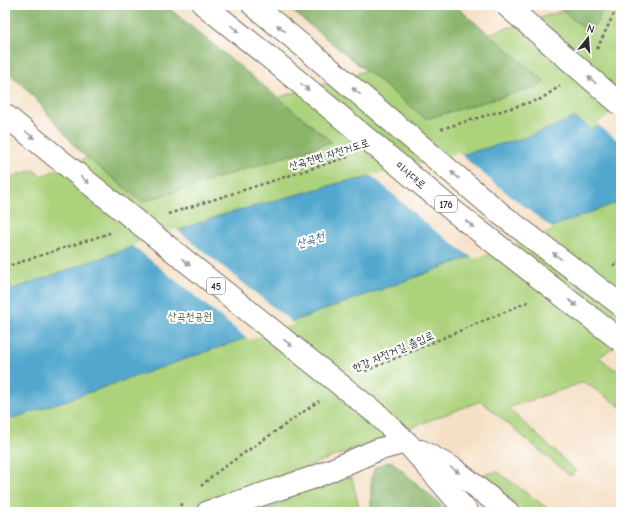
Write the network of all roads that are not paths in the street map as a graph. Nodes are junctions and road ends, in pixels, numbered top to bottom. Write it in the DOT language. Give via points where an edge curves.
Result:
graph roads {
  1 [pos="204,5"];
  2 [pos="253,5"];
  3 [pos="506,5"];
  4 [pos="621,105"];
  5 [pos="5,116"];
  6 [pos="621,305"];
  7 [pos="621,341"];
  8 [pos="407,443"];
  9 [pos="208,512"];
  10 [pos="467,512"];
  11 [pos="508,512"];
  1 -- 7 [label="main road, 미사대로 / 176, one-way, bridge" via="456,213"];
  6 -- 2 [label="main road, 176, one-way, bridge" via="502,215"];
  4 -- 3 [label="main road, one-way, bridge"];
  5 -- 8 [label="main road, 45, one-way, bridge" via="378,415"];
  8 -- 9 [label="main road" via="377,450 315,477"];
  8 -- 10 [label="main road"];
  8 -- 11 [label="main road, 45, one-way" via="454,469"];
}
